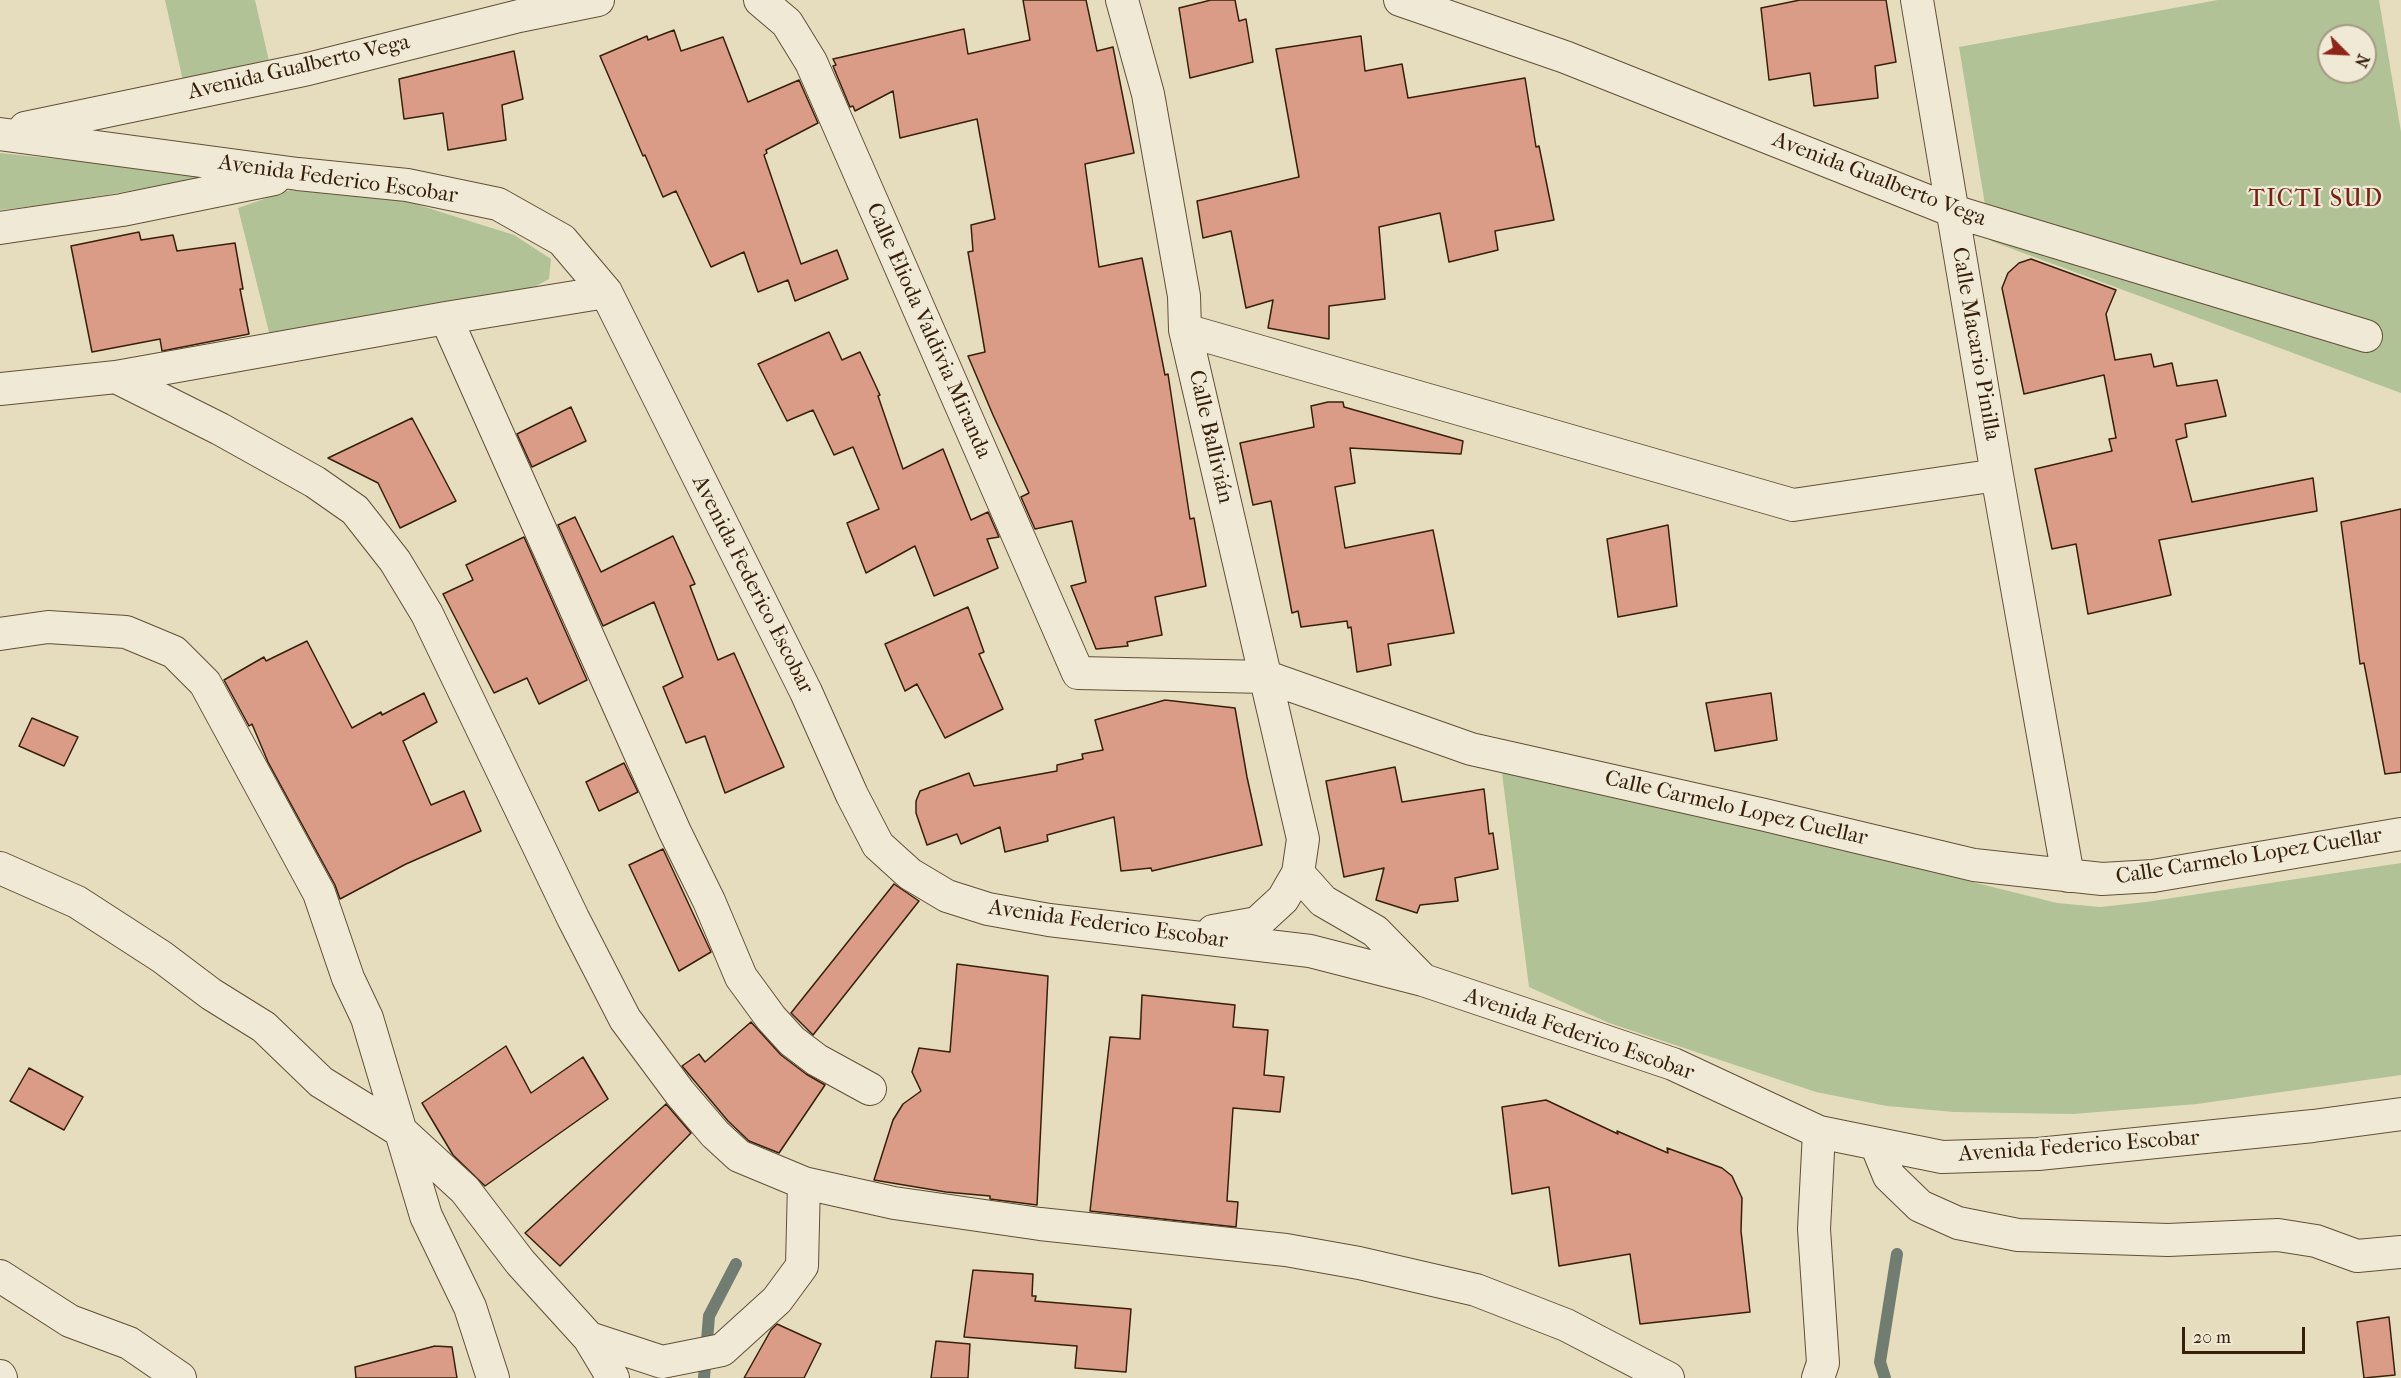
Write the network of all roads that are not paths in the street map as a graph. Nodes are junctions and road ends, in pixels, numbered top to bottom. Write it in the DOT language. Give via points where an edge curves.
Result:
graph roads {
  1 [pos="598,0"];
  2 [pos="760,0"];
  3 [pos="1122,0"];
  4 [pos="1400,0"];
  5 [pos="1917,0"];
  6 [pos="0,133"];
  7 [pos="298,174"];
  8 [pos="1953,211"];
  9 [pos="0,228"];
  10 [pos="606,292"];
  11 [pos="446,318"];
  12 [pos="1185,330"];
  13 [pos="2366,336"];
  14 [pos="116,377"];
  15 [pos="0,389"];
  16 [pos="1997,475"];
  17 [pos="0,634"];
  18 [pos="1078,673"];
  19 [pos="1267,677"];
  20 [pos="2401,834"];
  21 [pos="0,868"];
  22 [pos="1298,873"];
  23 [pos="2068,876"];
  24 [pos="1183,938"];
  25 [pos="1423,980"];
  26 [pos="376,1049"];
  27 [pos="321,1082"];
  28 [pos="870,1089"];
  29 [pos="2401,1114"];
  30 [pos="402,1132"];
  31 [pos="1819,1132"];
  32 [pos="1875,1144"];
  33 [pos="804,1183"];
  34 [pos="2401,1252"];
  35 [pos="0,1276"];
  36 [pos="589,1338"];
  37 [pos="180,1378"];
  38 [pos="493,1378"];
  39 [pos="613,1378"];
  40 [pos="1668,1378"];
  41 [pos="1818,1378"];
  1 -- 6 [label="street, Avenida Gualberto Vega" via="308,69"];
  2 -- 18 [label="street, Calle Elioda Valdivia Miranda" via="787,23 811,62"];
  3 -- 12 [label="street, Calle Ballivián" via="1148,94 1184,296"];
  4 -- 8 [label="street, Avenida Gualberto Vega" via="1565,57"];
  5 -- 8 [label="street, Calle Macario Pinilla"];
  6 -- 7 [label="street, Avenida Federico Escobar"];
  7 -- 9 [label="street" via="122,210"];
  7 -- 10 [label="street, Avenida Federico Escobar" via="406,185 498,204 562,240"];
  8 -- 13 [label="street, Avenida Gualberto Vega"];
  8 -- 16 [label="street, Calle Macario Pinilla"];
  10 -- 11 [label="street"];
  10 -- 24 [label="street, Avenida Federico Escobar" via="878,845 910,874 947,896 988,909"];
  11 -- 14 [label="street"];
  11 -- 28 [label="street" via="741,977 792,1041 817,1060"];
  12 -- 16 [label="street" via="1793,505"];
  12 -- 19 [label="street, Calle Ballivián"];
  14 -- 15 [label="street"];
  14 -- 33 [label="street" via="220,429 315,482 355,510 395,561 427,614 625,1019 680,1093 731,1149 748,1161"];
  16 -- 23 [label="street, Calle Macario Pinilla"];
  17 -- 26 [label="street" via="48,627 126,632 174,652 205,683 319,893"];
  18 -- 19 [label="street, Calle Carmelo Lopez Cuellar"];
  19 -- 22 [label="street, Calle Ballivián" via="1303,839"];
  19 -- 23 [label="street, Calle Carmelo Lopez Cuellar" via="1471,749 1974,865"];
  20 -- 23 [label="street, Calle Carmelo Lopez Cuellar" via="2153,876"];
  21 -- 27 [label="street" via="77,902 162,957 264,1027"];
  22 -- 24 [label="street" via="1283,899 1257,923"];
  22 -- 25 [label="street" via="1323,901 1375,931"];
  24 -- 25 [label="street, Avenida Federico Escobar" via="1310,951"];
  25 -- 31 [label="street, Avenida Federico Escobar" via="1672,1064"];
  26 -- 27 [label="street" via="366,1072 353,1082"];
  26 -- 30 [label="street"];
  27 -- 30 [label="street"];
  29 -- 32 [label="street, Avenida Federico Escobar" via="2038,1154 1942,1157"];
  30 -- 36 [label="street" via="465,1190 520,1262"];
  30 -- 38 [label="street" via="426,1216 470,1307"];
  31 -- 32 [label="street, Avenida Federico Escobar"];
  31 -- 41 [label="street" via="1814,1229 1823,1363"];
  32 -- 34 [label="street" via="1889,1176 1920,1206 1958,1223 2018,1235 2168,1240 2278,1235 2316,1241 2357,1256"];
  33 -- 36 [label="street" via="802,1266 777,1300 723,1350 662,1362"];
  33 -- 40 [label="street" via="894,1203 1040,1224 1287,1250 1476,1290 1566,1325"];
  35 -- 37 [label="street" via="70,1321 129,1343"];
  36 -- 39 [label="street"];
}
